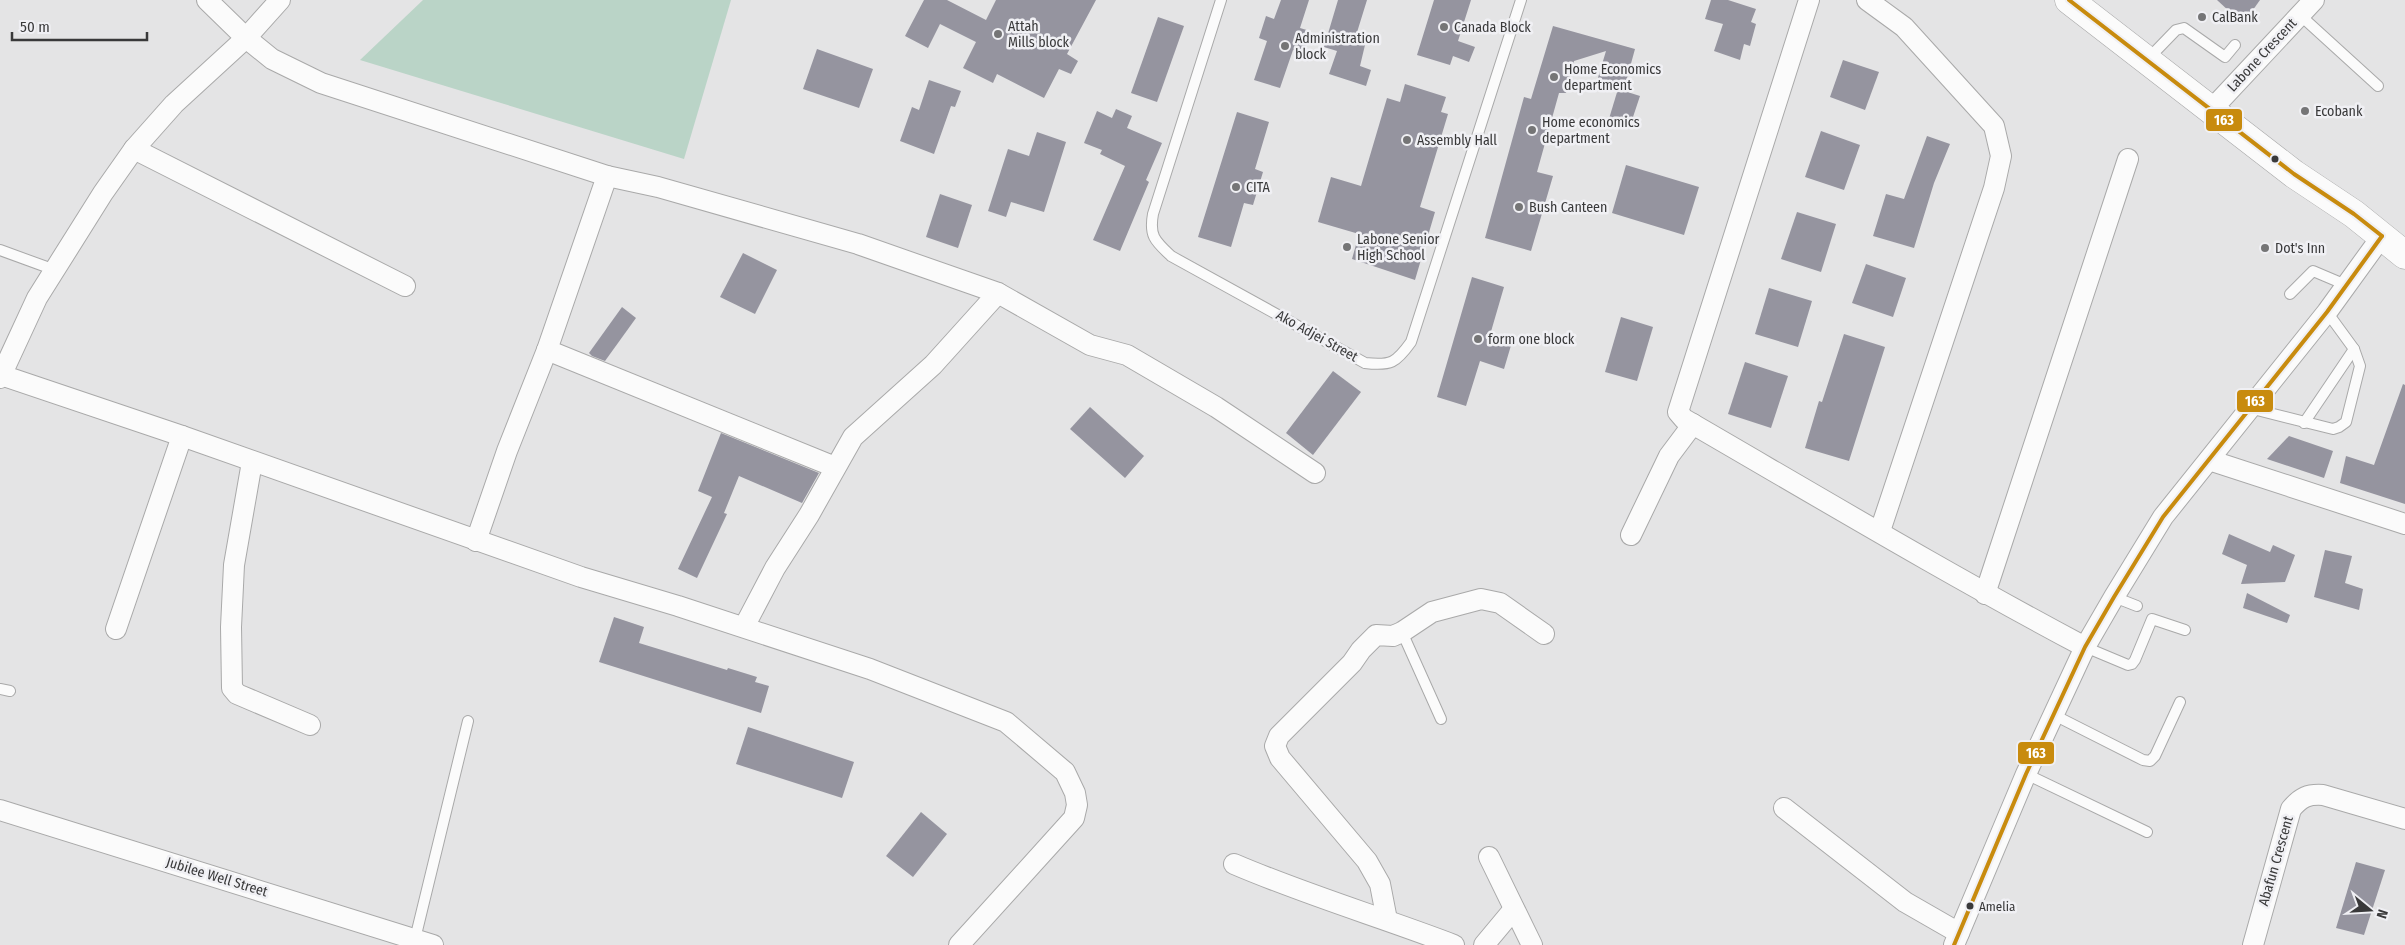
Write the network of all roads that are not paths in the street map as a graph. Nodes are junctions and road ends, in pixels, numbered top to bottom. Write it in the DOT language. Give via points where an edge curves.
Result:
graph roads {
  1 [pos="207,0"];
  2 [pos="280,0"];
  3 [pos="1221,0"];
  4 [pos="1521,0"];
  5 [pos="1809,0"];
  6 [pos="1867,0"];
  7 [pos="2069,0"];
  8 [pos="2314,0"];
  9 [pos="2300,15"];
  10 [pos="246,38"];
  11 [pos="2235,45"];
  12 [pos="2146,61"];
  13 [pos="2378,86"];
  14 [pos="2211,110"];
  15 [pos="134,149"];
  16 [pos="2128,159"];
  17 [pos="607,176"];
  18 [pos="2382,236"];
  19 [pos="0,250"];
  20 [pos="2405,255"];
  21 [pos="54,270"];
  22 [pos="2346,285"];
  23 [pos="405,286"];
  24 [pos="998,292"];
  25 [pos="2290,294"];
  26 [pos="2327,312"];
  27 [pos="2354,349"];
  28 [pos="547,350"];
  29 [pos="0,376"];
  30 [pos="2249,408"];
  31 [pos="2304,423"];
  32 [pos="1692,424"];
  33 [pos="182,436"];
  34 [pos="2208,460"];
  35 [pos="252,462"];
  36 [pos="835,467"];
  37 [pos="1315,473"];
  38 [pos="2405,524"];
  39 [pos="1880,531"];
  40 [pos="1631,536"];
  41 [pos="476,541"];
  42 [pos="1985,594"];
  43 [pos="2114,597"];
  44 [pos="2137,606"];
  45 [pos="744,627"];
  46 [pos="116,629"];
  47 [pos="2185,630"];
  48 [pos="1402,632"];
  49 [pos="1544,634"];
  50 [pos="2085,647"];
  51 [pos="2180,702"];
  52 [pos="2054,715"];
  53 [pos="1441,719"];
  54 [pos="468,721"];
  55 [pos="310,725"];
  56 [pos="2026,774"];
  57 [pos="1784,808"];
  58 [pos="0,810"];
  59 [pos="2405,819"];
  60 [pos="2147,832"];
  61 [pos="1489,857"];
  62 [pos="1234,864"];
  63 [pos="1514,909"];
  64 [pos="1387,920"];
  65 [pos="1956,939"];
  66 [pos="424,942"];
  67 [pos="962,944"];
  68 [pos="1454,945"];
  69 [pos="1484,945"];
  70 [pos="1532,945"];
  71 [pos="2253,945"];
  1 -- 10 [label="street"];
  2 -- 10 [label="street"];
  3 -- 4 [label="lane, Ako Adjei Street" via="1150,229 1171,256 1365,363 1382,365 1398,360 1411,342"];
  5 -- 32 [label="street" via="1679,404 1678,412"];
  6 -- 39 [label="street" via="1904,27 1985,115 1994,126 2001,156 1991,198"];
  7 -- 12 [label="street"];
  8 -- 9 [label="street, Labone Crescent"];
  9 -- 13 [label="lane"];
  9 -- 14 [label="street, Labone Crescent"];
  10 -- 15 [label="street" via="174,104"];
  10 -- 17 [label="street" via="272,60 321,83"];
  11 -- 12 [label="lane" via="2225,57 2184,28 2176,30"];
  12 -- 14 [label="street"];
  14 -- 18 [label="street"];
  15 -- 21 [label="street"];
  15 -- 23 [label="street"];
  16 -- 42 [label="street"];
  17 -- 24 [label="street" via="658,187 858,244"];
  17 -- 28 [label="street"];
  18 -- 20 [label="street"];
  18 -- 22 [label="street"];
  19 -- 21 [label="lane"];
  21 -- 29 [label="street"];
  22 -- 25 [label="lane" via="2313,271"];
  22 -- 26 [label="street"];
  24 -- 36 [label="street" via="933,365 853,437"];
  24 -- 37 [label="street" via="1090,345 1127,355 1216,407"];
  26 -- 27 [label="lane"];
  26 -- 30 [label="street"];
  27 -- 31 [label="lane"];
  27 -- 31 [label="lane" via="2360,366 2346,422 2333,429"];
  28 -- 36 [label="street"];
  28 -- 41 [label="street"];
  29 -- 33 [label="street"];
  30 -- 31 [label="lane"];
  30 -- 34 [label="street"];
  32 -- 39 [label="street"];
  32 -- 40 [label="street" via="1669,456"];
  33 -- 35 [label="street"];
  33 -- 46 [label="street"];
  34 -- 38 [label="street"];
  34 -- 43 [label="street" via="2163,517"];
  35 -- 41 [label="street"];
  35 -- 55 [label="street" via="234,565 232,688 237,694"];
  36 -- 45 [label="street"];
  39 -- 42 [label="street"];
  41 -- 45 [label="street" via="580,578"];
  42 -- 50 [label="street"];
  43 -- 44 [label="lane"];
  43 -- 50 [label="street"];
  45 -- 67 [label="street" via="870,668 1006,722 1065,772 1076,799 1074,818"];
  47 -- 50 [label="lane" via="2152,619 2132,664 2122,665"];
  48 -- 49 [label="street" via="1432,612 1481,599 1500,603"];
  48 -- 53 [label="lane"];
  48 -- 64 [label="street" via="1371,638 1352,663 1279,736 1274,746 1280,758 1367,861 1380,884"];
  50 -- 52 [label="street"];
  51 -- 52 [label="lane" via="2150,761"];
  52 -- 56 [label="street"];
  54 -- 66 [label="lane"];
  56 -- 60 [label="lane"];
  56 -- 65 [label="street"];
  57 -- 65 [label="street"];
  58 -- 66 [label="street, Jubilee Well Street"];
  59 -- 71 [label="street, Abafun Crescent" via="2323,795 2300,798 2291,808"];
  61 -- 63 [label="street"];
  62 -- 64 [label="street" via="1302,892"];
  63 -- 69 [label="street"];
  63 -- 70 [label="street"];
  64 -- 68 [label="street"];
}
